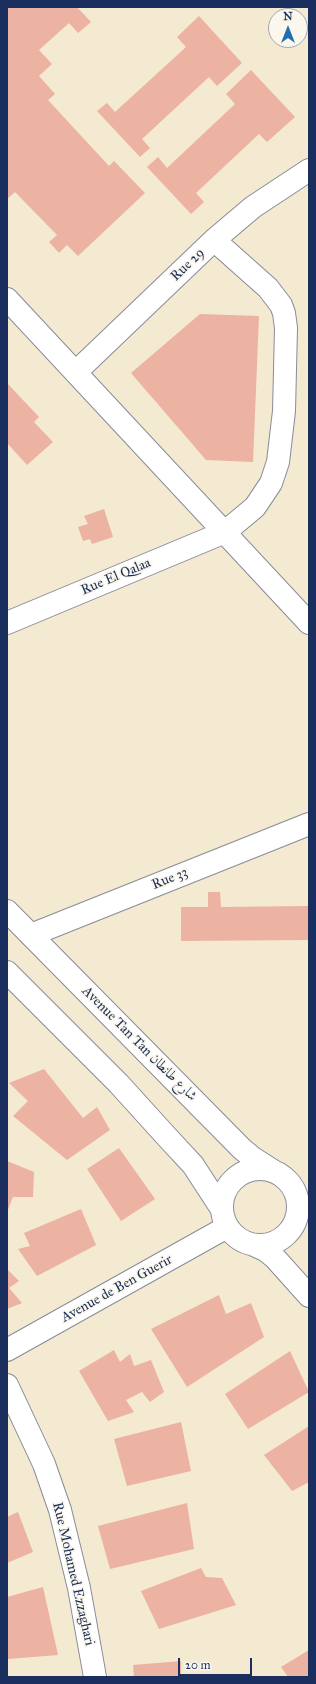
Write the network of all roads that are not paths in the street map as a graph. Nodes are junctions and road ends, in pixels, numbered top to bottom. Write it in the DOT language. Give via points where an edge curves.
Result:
graph roads {
  1 [pos="309,170"];
  2 [pos="214,240"];
  3 [pos="7,299"];
  4 [pos="76,372"];
  5 [pos="225,532"];
  6 [pos="7,623"];
  7 [pos="309,623"];
  8 [pos="309,824"];
  9 [pos="7,911"];
  10 [pos="31,935"];
  11 [pos="7,972"];
  12 [pos="275,1172"];
  13 [pos="303,1201"];
  14 [pos="224,1218"];
  15 [pos="254,1245"];
  16 [pos="309,1296"];
  17 [pos="7,1350"];
  18 [pos="7,1385"];
  19 [pos="95,1677"];
  1 -- 2 [label="street, Rue 29" via="253,207"];
  2 -- 4 [label="street, Rue 29"];
  2 -- 5 [label="street, Rue El Qalaa" via="268,288 281,305 286,328 284,411 275,473 260,501"];
  3 -- 4 [label="street"];
  4 -- 5 [label="street"];
  5 -- 6 [label="street, Rue El Qalaa"];
  5 -- 7 [label="street"];
  8 -- 10 [label="street, Rue 33"];
  9 -- 10 [label="street, Avenue Tan Tan شارع طانطان"];
  10 -- 12 [label="street, Avenue Tan Tan شارع طانطان" via="242,1149"];
  11 -- 14 [label="street" via="167,1136 196,1170"];
  12 -- 13 [label="street" via="290,1184"];
  12 -- 14 [label="street" via="262,1169 238,1175 223,1195"];
  13 -- 15 [label="street" via="290,1231 267,1245"];
  14 -- 15 [label="street" via="234,1235 243,1242"];
  14 -- 17 [label="street, Avenue de Ben Guerir"];
  15 -- 16 [label="street" via="275,1258"];
  18 -- 19 [label="street, Rue Mohamed Ezzaghari" via="44,1464 60,1510 81,1595"];
}
